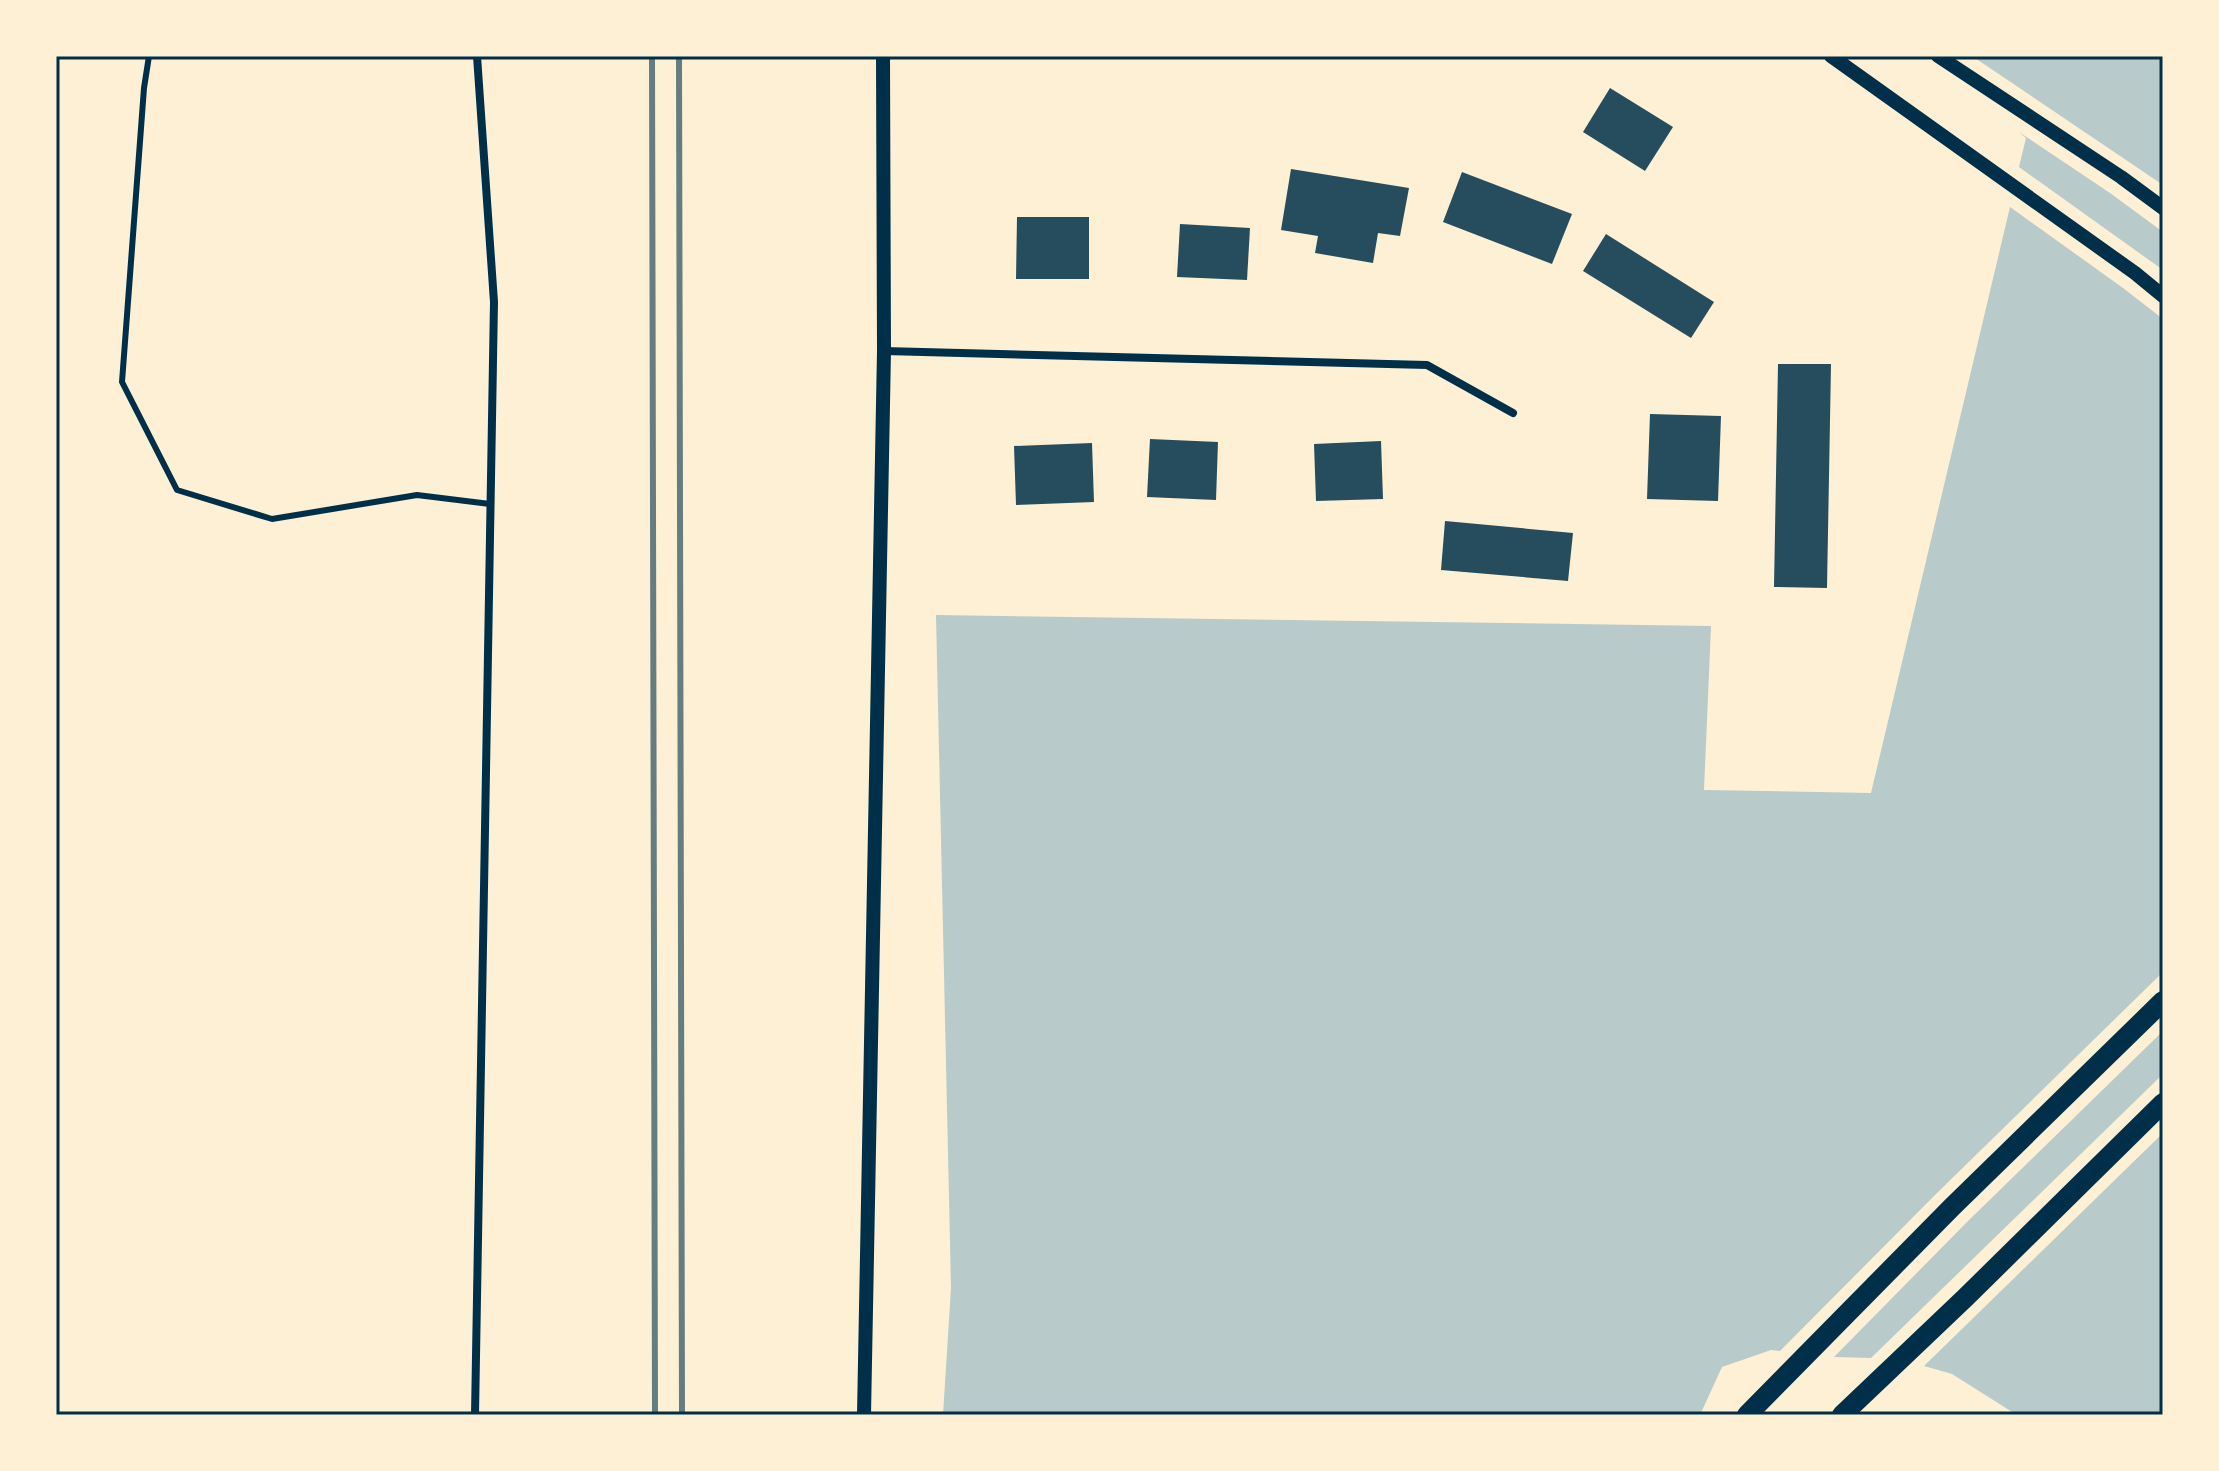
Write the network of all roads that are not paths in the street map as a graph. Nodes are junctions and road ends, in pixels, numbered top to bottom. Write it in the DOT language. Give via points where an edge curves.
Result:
graph roads {
  1 [pos="149,56"];
  2 [pos="477,56"];
  3 [pos="883,56"];
  4 [pos="1831,56"];
  5 [pos="1938,56"];
  6 [pos="2163,208"];
  7 [pos="2163,296"];
  8 [pos="884,351"];
  9 [pos="1513,413"];
  10 [pos="490,504"];
  11 [pos="2163,1001"];
  12 [pos="2163,1103"];
  13 [pos="475,1415"];
  14 [pos="864,1415"];
  15 [pos="1747,1415"];
  16 [pos="1842,1415"];
  1 -- 10 [label="lane" via="122,382 177,490 272,519 417,495"];
  2 -- 10 [label="street" via="494,302"];
  3 -- 8 [label="street"];
  4 -- 7 [label="street"];
  5 -- 6 [label="street"];
  8 -- 9 [label="street" via="1427,365"];
  8 -- 14 [label="street"];
  10 -- 13 [label="street"];
  11 -- 15 [label="main road"];
  12 -- 16 [label="main road"];
}
